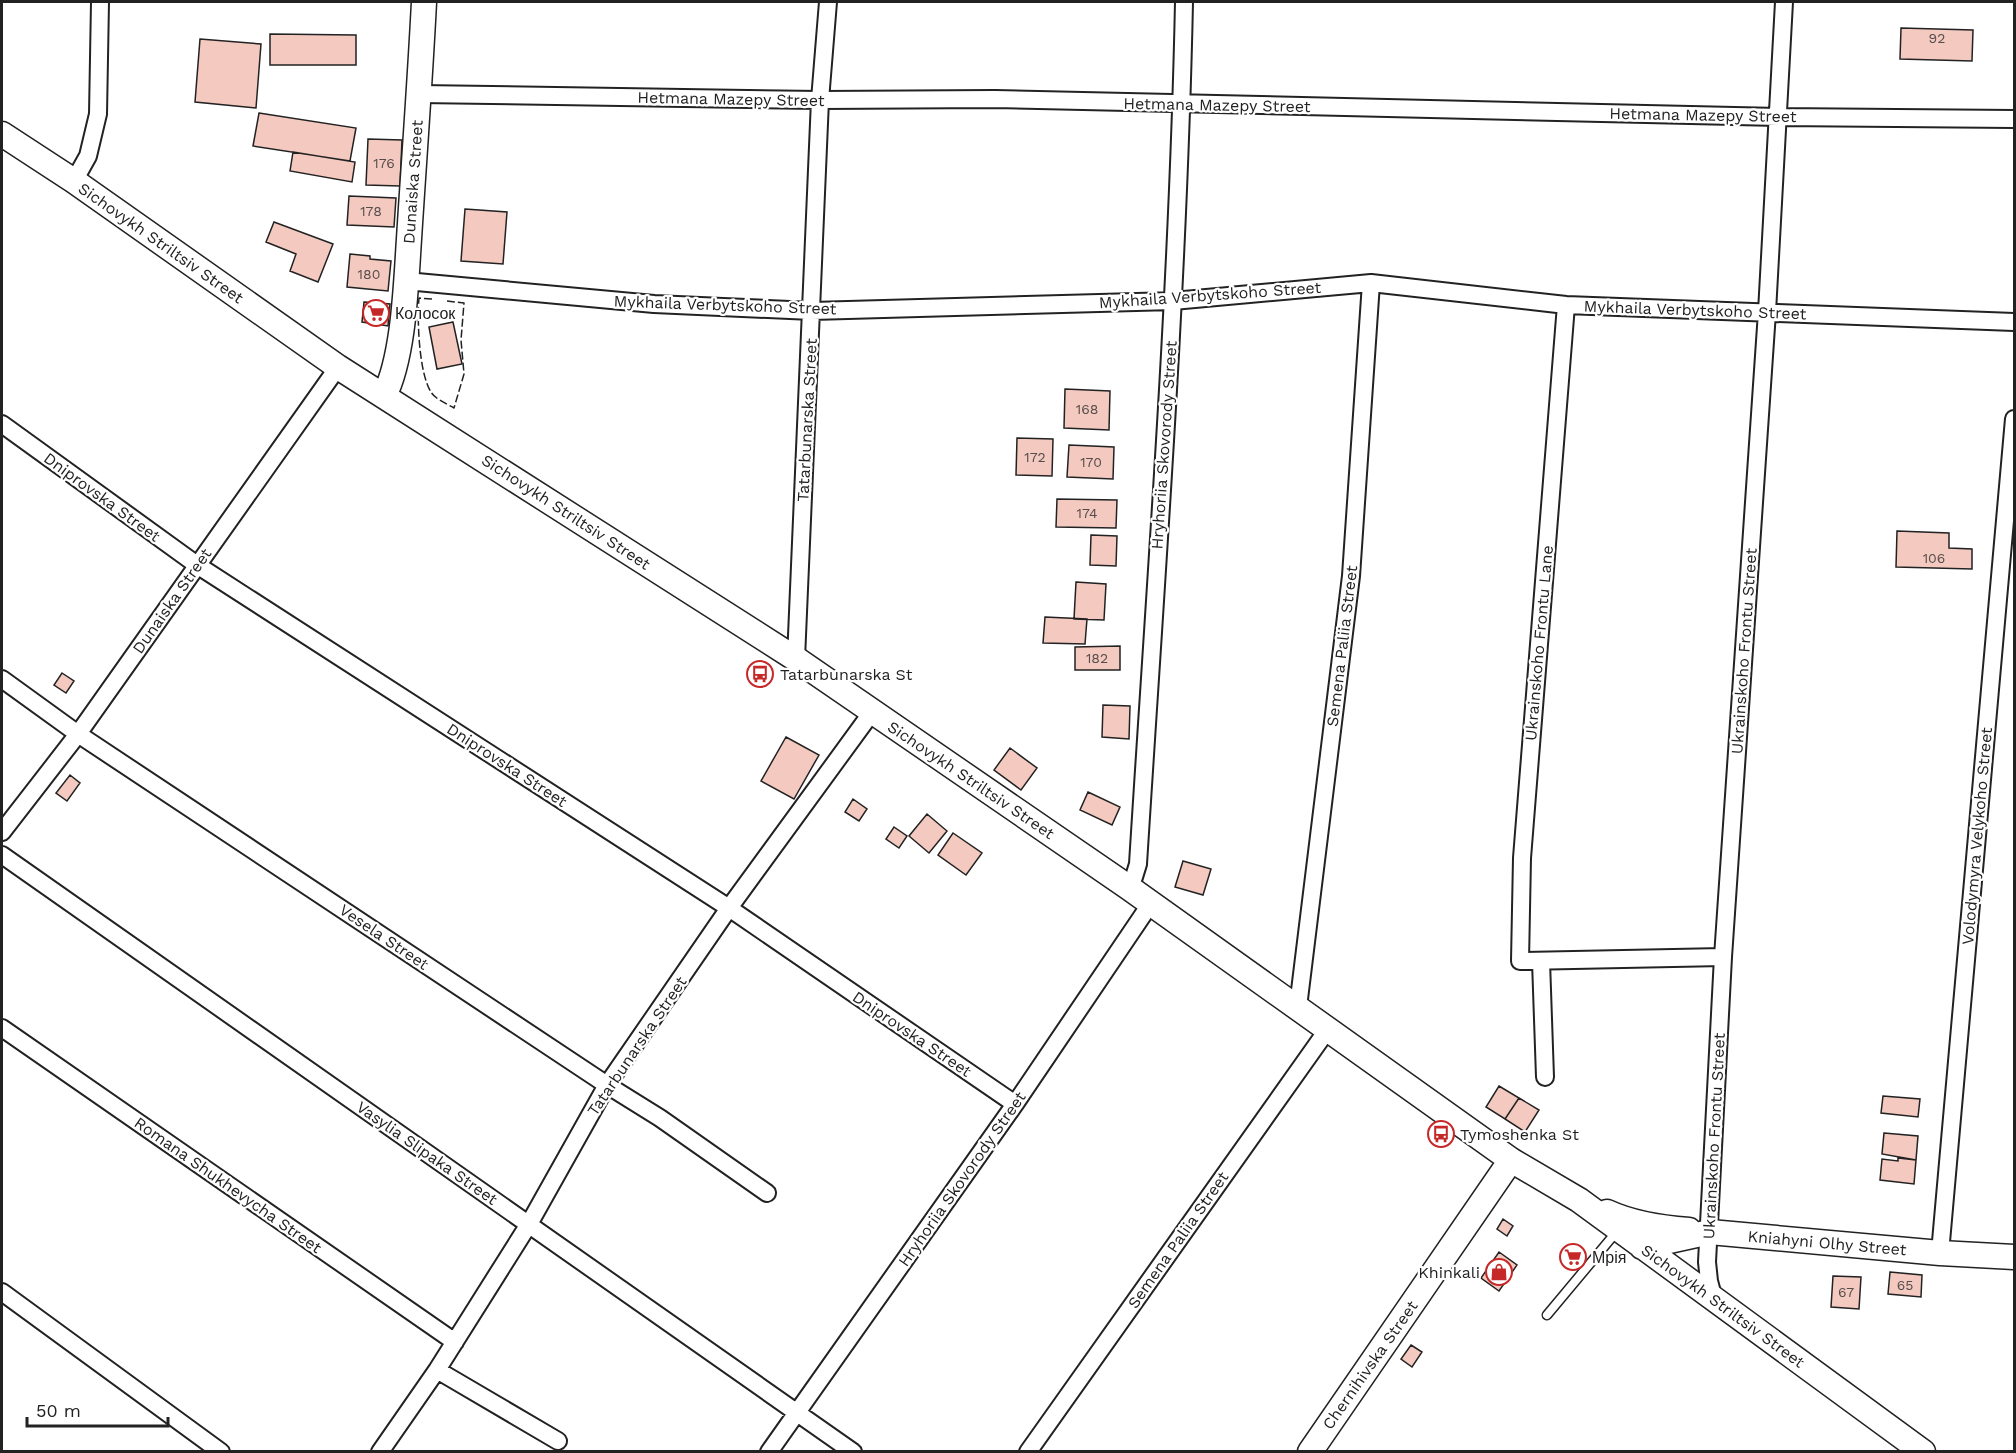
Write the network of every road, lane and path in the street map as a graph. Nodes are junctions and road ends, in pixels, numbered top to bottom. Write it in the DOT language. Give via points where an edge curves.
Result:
graph roads {
  1 [pos="100,2"];
  2 [pos="424,2"];
  3 [pos="828,2"];
  4 [pos="1184,2"];
  5 [pos="1784,2"];
  6 [pos="419,94"];
  7 [pos="820,100"];
  8 [pos="1182,104"];
  9 [pos="1779,117"];
  10 [pos="2014,119"];
  11 [pos="2,134"];
  12 [pos="74,181"];
  13 [pos="406,281"];
  14 [pos="1371,283"];
  15 [pos="1173,301"];
  16 [pos="1566,305"];
  17 [pos="812,310"];
  18 [pos="1767,312"];
  19 [pos="2014,322"];
  20 [pos="338,366"];
  21 [pos="384,396"];
  22 [pos="2014,419"];
  23 [pos="2,424"];
  24 [pos="197,566"];
  25 [pos="796,659"];
  26 [pos="2,679"];
  27 [pos="872,712"];
  28 [pos="78,734"];
  29 [pos="2,832"];
  30 [pos="2,855"];
  31 [pos="1128,887"];
  32 [pos="1151,903"];
  33 [pos="729,908"];
  34 [pos="1723,957"];
  35 [pos="1540,961"];
  36 [pos="1298,1006"];
  37 [pos="2,1028"];
  38 [pos="1328,1029"];
  39 [pos="1545,1077"];
  40 [pos="607,1085"];
  41 [pos="1015,1104"];
  42 [pos="1510,1160"];
  43 [pos="767,1194"];
  44 [pos="1579,1200"];
  45 [pos="529,1224"];
  46 [pos="1618,1230"];
  47 [pos="1710,1232"];
  48 [pos="1642,1247"];
  49 [pos="1941,1253"];
  50 [pos="2014,1257"];
  51 [pos="2,1292"];
  52 [pos="1714,1300"];
  53 [pos="1547,1315"];
  54 [pos="455,1342"];
  55 [pos="437,1370"];
  56 [pos="798,1413"];
  57 [pos="558,1441"];
  58 [pos="221,1452"];
  59 [pos="380,1452"];
  60 [pos="770,1452"];
  61 [pos="853,1452"];
  62 [pos="1028,1452"];
  63 [pos="1310,1452"];
  64 [pos="1923,1452"];
  1 -- 12 [label="street" via="98,114 88,156"];
  2 -- 6 [label="main road, Dunaiska Street"];
  3 -- 7 [label="street, Tatarbunarska Street"];
  4 -- 8 [label="street, Hryhoriia Skovorody Street"];
  5 -- 9 [label="street, Ukrainskoho Frontu Street"];
  6 -- 7 [label="street, Hetmana Mazepy Street"];
  6 -- 13 [label="main road, Dunaiska Street"];
  7 -- 8 [label="street, Hetmana Mazepy Street"];
  7 -- 17 [label="street, Tatarbunarska Street"];
  8 -- 9 [label="street, Hetmana Mazepy Street"];
  8 -- 15 [label="street, Hryhoriia Skovorody Street"];
  9 -- 10 [label="street, Hetmana Mazepy Street"];
  9 -- 18 [label="street, Ukrainskoho Frontu Street"];
  11 -- 12 [label="main road, Sichovykh Striltsiv Street"];
  12 -- 20 [label="main road, Sichovykh Striltsiv Street"];
  13 -- 17 [label="street, Mykhaila Verbytskoho Street" via="654,304"];
  13 -- 21 [label="main road, Dunaiska Street" via="398,351"];
  14 -- 15 [label="street, Mykhaila Verbytskoho Street"];
  14 -- 16 [label="street, Mykhaila Verbytskoho Street"];
  14 -- 36 [label="street, Semena Paliia Street" via="1351,576"];
  15 -- 17 [label="street, Mykhaila Verbytskoho Street"];
  15 -- 31 [label="street, Hryhoriia Skovorody Street" via="1138,864"];
  16 -- 18 [label="street, Mykhaila Verbytskoho Street"];
  16 -- 35 [label="street, Ukrainskoho Frontu Lane" via="1522,858 1520,961"];
  17 -- 25 [label="street, Tatarbunarska Street"];
  18 -- 19 [label="street, Mykhaila Verbytskoho Street"];
  18 -- 34 [label="street, Ukrainskoho Frontu Street"];
  20 -- 21 [label="main road, Sichovykh Striltsiv Street"];
  20 -- 24 [label="street, Dunaiska Street"];
  21 -- 25 [label="main road, Sichovykh Striltsiv Street"];
  22 -- 49 [label="street, Volodymyra Velykoho Street"];
  23 -- 24 [label="street, Dniprovska Street"];
  24 -- 28 [label="street, Dunaiska Street"];
  24 -- 33 [label="street, Dniprovska Street"];
  25 -- 27 [label="main road, Sichovykh Striltsiv Street"];
  26 -- 28 [label="street, Vesela Street"];
  27 -- 31 [label="main road, Sichovykh Striltsiv Street"];
  27 -- 33 [label="street, Tatarbunarska Street"];
  28 -- 29 [label="street, Dunaiska Street"];
  28 -- 40 [label="street, Vesela Street"];
  30 -- 45 [label="street, Vasylia Slipaka Street"];
  31 -- 32 [label="main road, Sichovykh Striltsiv Street"];
  32 -- 36 [label="main road, Sichovykh Striltsiv Street"];
  32 -- 41 [label="street, Hryhoriia Skovorody Street"];
  33 -- 40 [label="street, Tatarbunarska Street"];
  33 -- 41 [label="street, Dniprovska Street"];
  34 -- 35 [label="street, Ukrainskoho Frontu Lane"];
  34 -- 47 [label="street, Ukrainskoho Frontu Street"];
  35 -- 39 [label="street"];
  36 -- 38 [label="main road, Sichovykh Striltsiv Street"];
  37 -- 54 [label="street, Romana Shukhevycha Street"];
  38 -- 42 [label="main road, Sichovykh Striltsiv Street"];
  38 -- 62 [label="street, Semena Paliia Street"];
  40 -- 43 [label="street, Vesela Street"];
  40 -- 45 [label="street, Tatarbunarska Street"];
  41 -- 56 [label="street, Hryhoriia Skovorody Street"];
  42 -- 44 [label="main road, Sichovykh Striltsiv Street"];
  42 -- 63 [label="main road, Chernihivska Street"];
  44 -- 46 [label="main road, Sichovykh Striltsiv Street"];
  44 -- 47 [label="main road" via="1622,1219"];
  45 -- 54 [label="street, Tatarbunarska Street"];
  45 -- 56 [label="street, Vasylia Slipaka Street"];
  46 -- 48 [label="main road, Sichovykh Striltsiv Street"];
  46 -- 53 [label="lane"];
  47 -- 48 [label="main road, Kniahyni Olhy Street"];
  47 -- 49 [label="main road, Kniahyni Olhy Street"];
  47 -- 52 [label="street, Ukrainskoho Frontu Street" via="1707,1262"];
  48 -- 52 [label="main road, Sichovykh Striltsiv Street"];
  49 -- 50 [label="main road, Kniahyni Olhy Street"];
  51 -- 58 [label="street"];
  52 -- 64 [label="main road, Sichovykh Striltsiv Street"];
  54 -- 55 [label="street, Tatarbunarska Street"];
  55 -- 57 [label="street"];
  55 -- 59 [label="street, Tatarbunarska Street"];
  56 -- 60 [label="street, Hryhoriia Skovorody Street"];
  56 -- 61 [label="street, Vasylia Slipaka Street"];
}
